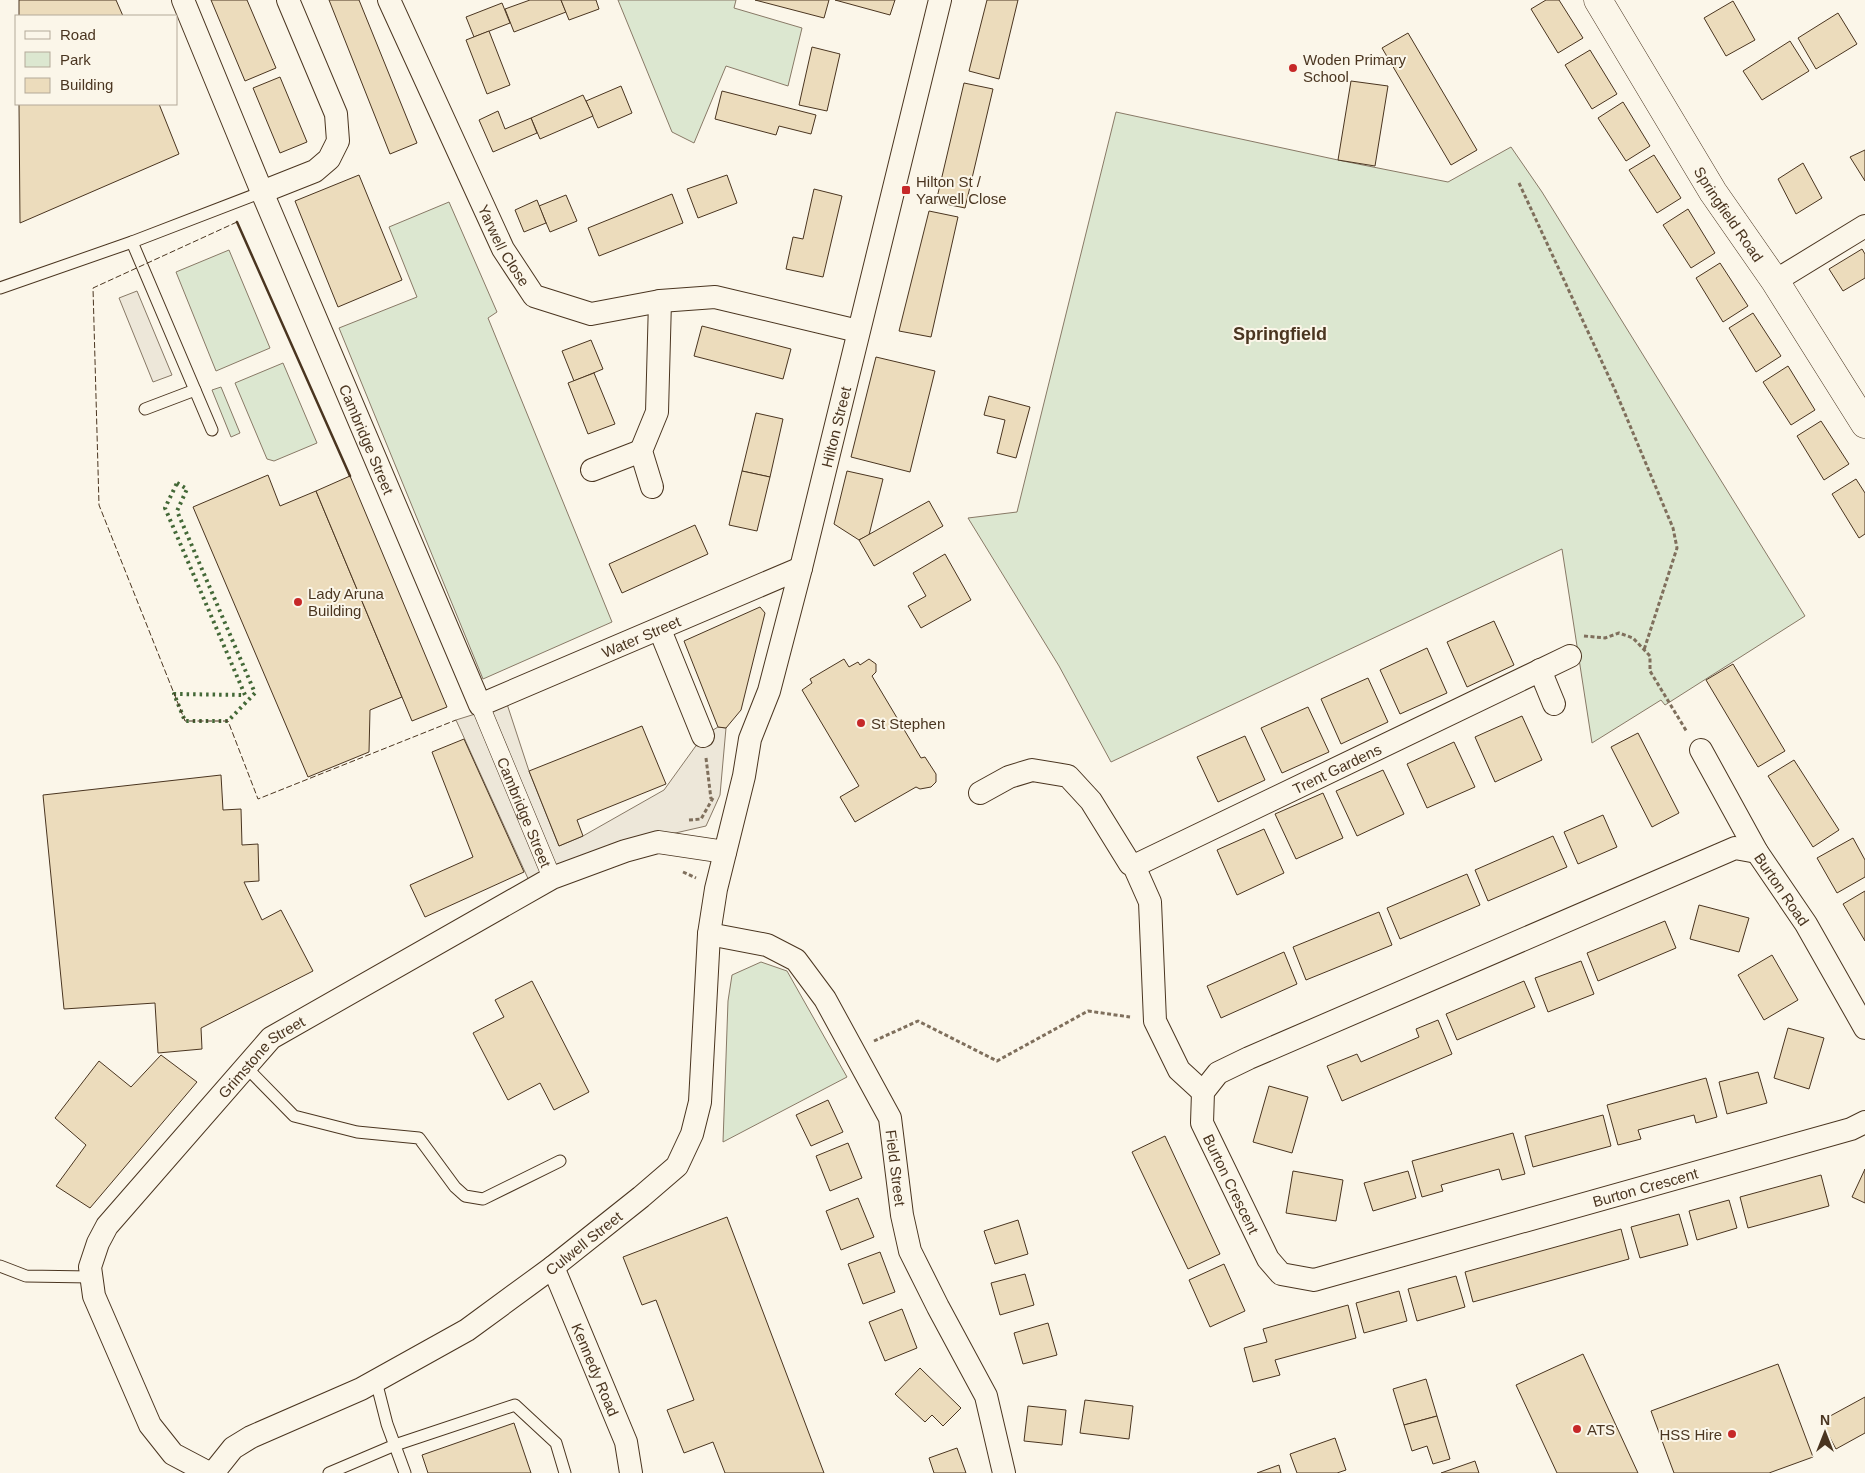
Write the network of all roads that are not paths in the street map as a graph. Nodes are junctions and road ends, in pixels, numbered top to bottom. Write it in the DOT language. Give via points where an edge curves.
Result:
graph roads {
  1 [pos="183,0"];
  2 [pos="288,0"];
  3 [pos="388,0"];
  4 [pos="940,0"];
  5 [pos="1598,0"];
  6 [pos="262,192"];
  7 [pos="1865,226"];
  8 [pos="132,242"];
  9 [pos="1775,281"];
  10 [pos="0,288"];
  11 [pos="660,301"];
  12 [pos="858,331"];
  13 [pos="195,390"];
  14 [pos="145,409"];
  15 [pos="1865,424"];
  16 [pos="212,430"];
  17 [pos="641,451"];
  18 [pos="592,470"];
  19 [pos="652,487"];
  20 [pos="801,568"];
  21 [pos="660,630"];
  22 [pos="1570,656"];
  23 [pos="1540,670"];
  24 [pos="1554,704"];
  25 [pos="480,705"];
  26 [pos="704,736"];
  27 [pos="1701,750"];
  28 [pos="980,792"];
  29 [pos="726,852"];
  30 [pos="1758,852"];
  31 [pos="1134,866"];
  32 [pos="552,878"];
  33 [pos="709,934"];
  34 [pos="1865,1028"];
  35 [pos="246,1067"];
  36 [pos="1203,1092"];
  37 [pos="1865,1122"];
  38 [pos="560,1161"];
  39 [pos="0,1266"];
  40 [pos="553,1267"];
  41 [pos="91,1276"];
  42 [pos="376,1381"];
  43 [pos="395,1445"];
  44 [pos="211,1473"];
  45 [pos="328,1473"];
  46 [pos="405,1473"];
  47 [pos="565,1473"];
  48 [pos="631,1473"];
  49 [pos="1004,1473"];
  1 -- 6 [label="street, Cambridge Street"];
  2 -- 6 [label="street" via="336,114 338,141 329,159 315,171"];
  3 -- 11 [label="street, Yarwell Close" via="503,249 534,296 591,314"];
  4 -- 12 [label="street, Hilton Street"];
  5 -- 9 [label="street, Springfield Road" via="1713,192"];
  6 -- 8 [label="lane"];
  6 -- 25 [label="street, Cambridge Street"];
  7 -- 9 [label="street"];
  8 -- 10 [label="lane"];
  8 -- 13 [label="lane"];
  9 -- 15 [label="street, Springfield Road"];
  11 -- 12 [label="street, Yarwell Close" via="715,297"];
  11 -- 17 [label="street" via="657,412"];
  12 -- 20 [label="street, Hilton Street"];
  13 -- 14 [label="lane"];
  13 -- 16 [label="lane"];
  17 -- 18 [label="street"];
  17 -- 19 [label="street"];
  20 -- 21 [label="street, Water Street"];
  20 -- 29 [label="street, Hilton Street" via="769,691 750,739"];
  21 -- 25 [label="street, Water Street"];
  21 -- 26 [label="street"];
  22 -- 23 [label="street, Trent Gardens"];
  23 -- 24 [label="street"];
  23 -- 31 [label="street, Trent Gardens"];
  25 -- 32 [label="street, Cambridge Street"];
  27 -- 30 [label="street, Burton Road"];
  28 -- 31 [label="street" via="1009,777 1032,770 1068,776 1091,801"];
  29 -- 32 [label="street, Grimstone Street" via="658,842"];
  29 -- 33 [label="street, Culwell Street"];
  30 -- 34 [label="street, Burton Road" via="1806,924"];
  30 -- 36 [label="street" via="1735,848 1249,1058 1218,1073"];
  31 -- 36 [label="street" via="1150,902 1156,1021 1179,1070"];
  32 -- 35 [label="street, Grimstone Street" via="271,1038"];
  33 -- 40 [label="street, Culwell Street" via="700,1102 692,1134 676,1166"];
  33 -- 49 [label="street, Field Street" via="767,945 796,960 825,999 890,1118 902,1215 910,1251 986,1396"];
  35 -- 38 [label="lane" via="294,1116 357,1132 419,1138 465,1196 483,1199"];
  35 -- 41 [label="street, Grimstone Street" via="107,1226 90,1267"];
  36 -- 37 [label="street, Burton Crescent" via="1202,1123 1268,1259 1281,1274 1314,1280"];
  39 -- 41 [label="lane" via="26,1276"];
  40 -- 42 [label="street, Culwell Street" via="468,1330"];
  40 -- 48 [label="street, Kennedy Road" via="626,1442"];
  41 -- 44 [label="street, Grimstone Street" via="94,1296 150,1425 173,1454"];
  42 -- 43 [label="lane"];
  42 -- 44 [label="street, Culwell Street" via="251,1437 232,1448"];
  43 -- 45 [label="lane"];
  43 -- 46 [label="lane"];
  43 -- 47 [label="lane" via="515,1405 556,1443"];
}
